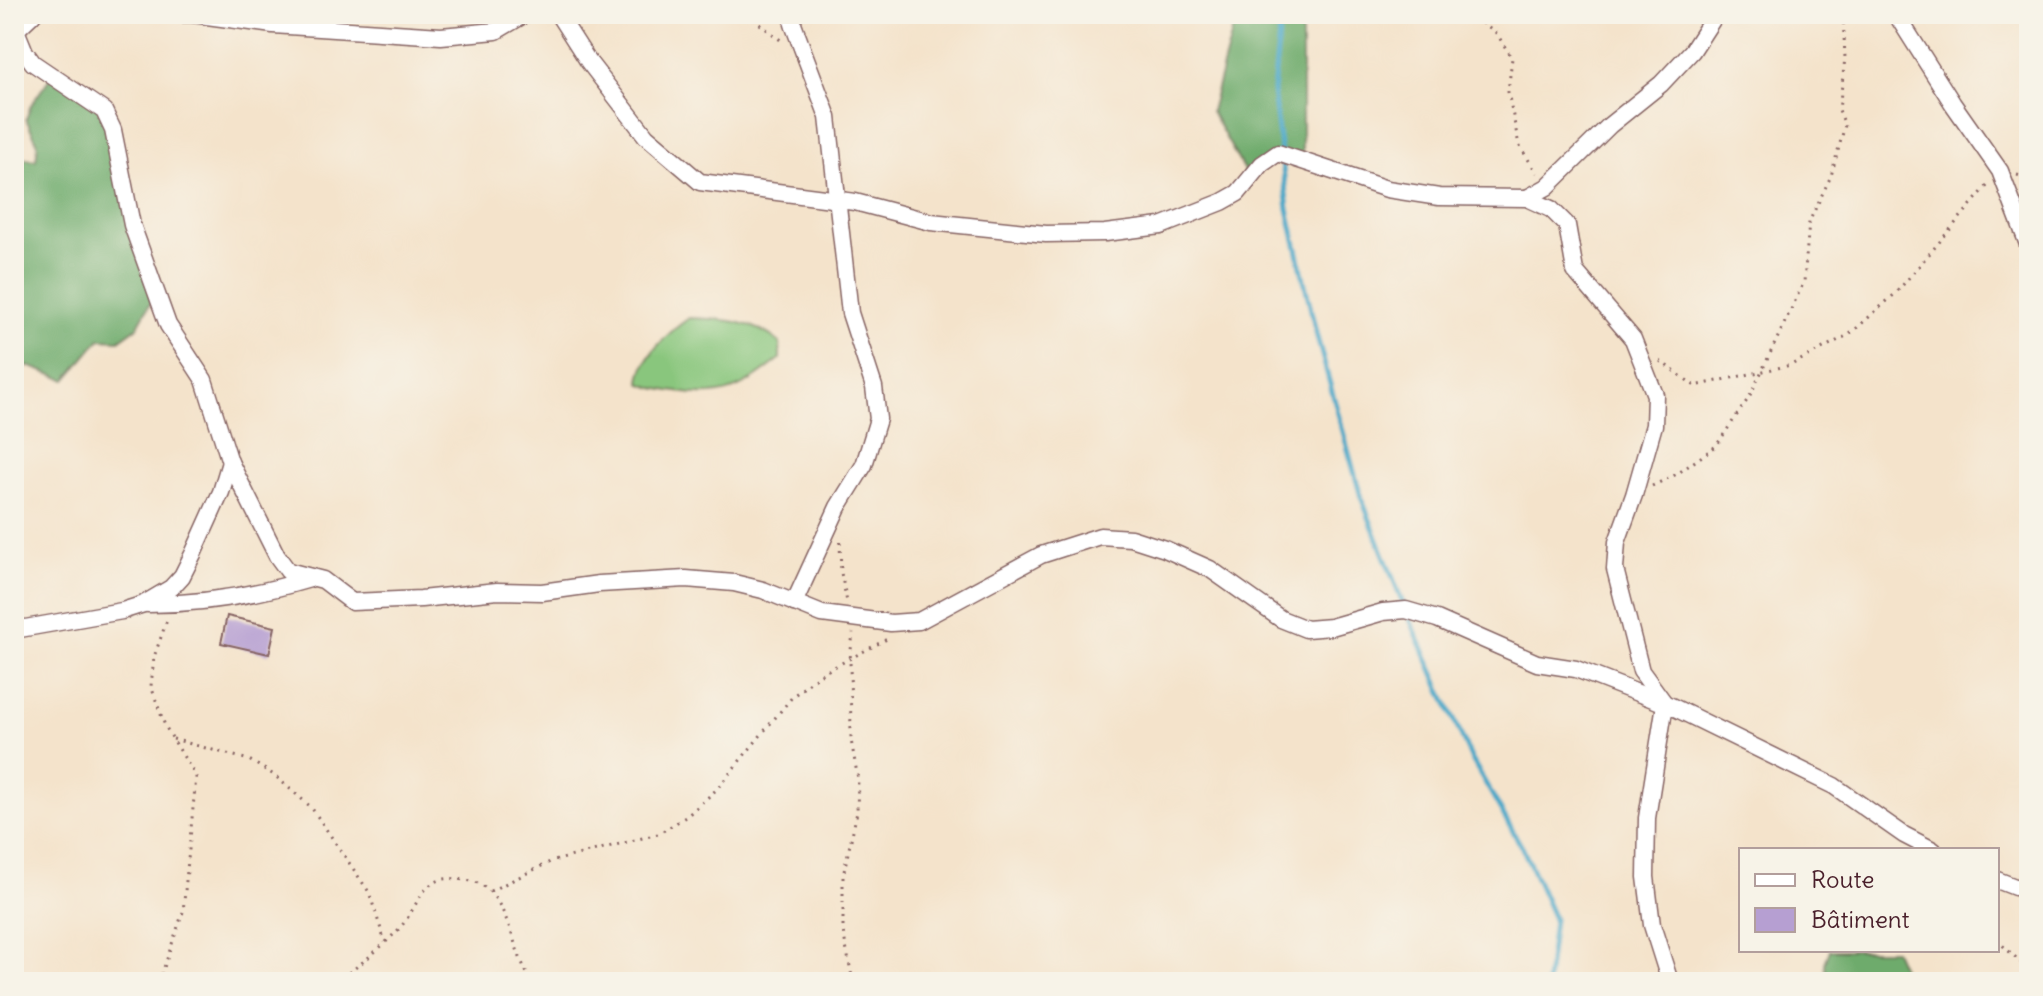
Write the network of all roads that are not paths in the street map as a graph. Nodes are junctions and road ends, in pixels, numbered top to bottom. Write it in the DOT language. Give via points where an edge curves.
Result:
graph roads {
  1 [pos="33,14"];
  2 [pos="131,14"];
  3 [pos="525,14"];
  4 [pos="558,14"];
  5 [pos="794,14"];
  6 [pos="1716,14"];
  7 [pos="1896,14"];
  8 [pos="15,31"];
  9 [pos="1527,198"];
  10 [pos="837,201"];
  11 [pos="2029,247"];
  12 [pos="230,462"];
  13 [pos="316,578"];
  14 [pos="794,603"];
  15 [pos="144,604"];
  16 [pos="14,630"];
  17 [pos="1665,704"];
  18 [pos="1929,848"];
  19 [pos="1999,881"];
  20 [pos="2029,887"];
  21 [pos="1670,982"];
  1 -- 8 [label="street"];
  2 -- 3 [label="street" via="192,14 441,36 496,31"];
  4 -- 10 [label="street" via="646,136 700,182"];
  5 -- 10 [label="street" via="793,24 828,117"];
  6 -- 9 [label="street" via="1661,84 1547,187"];
  7 -- 11 [label="street" via="2000,171"];
  8 -- 12 [label="street" via="33,63 104,111 113,130 132,225 156,293 168,325 204,380"];
  9 -- 10 [label="street" via="1439,197 1387,189 1278,153 1222,202 1161,226 1105,233 1046,234 931,222"];
  9 -- 17 [label="street" via="1551,209 1567,225 1575,271 1633,339 1655,395 1654,425 1617,542 1615,569 1641,671"];
  10 -- 14 [label="street" via="850,313 874,387 878,419 864,465 838,507"];
  12 -- 13 [label="street" via="285,568"];
  12 -- 15 [label="street" via="182,576"];
  13 -- 14 [label="street" via="352,602 686,579 734,583"];
  13 -- 15 [label="street" via="260,594 193,604"];
  14 -- 17 [label="street" via="822,614 891,623 919,621 1041,555 1100,536 1131,538 1210,569 1281,619 1306,629 1406,610 1537,663 1576,669"];
  15 -- 16 [label="street" via="85,620"];
  17 -- 18 [label="street" via="1834,786"];
  17 -- 21 [label="street" via="1647,818 1646,877 1652,925"];
  19 -- 20 [label="street"];
}
